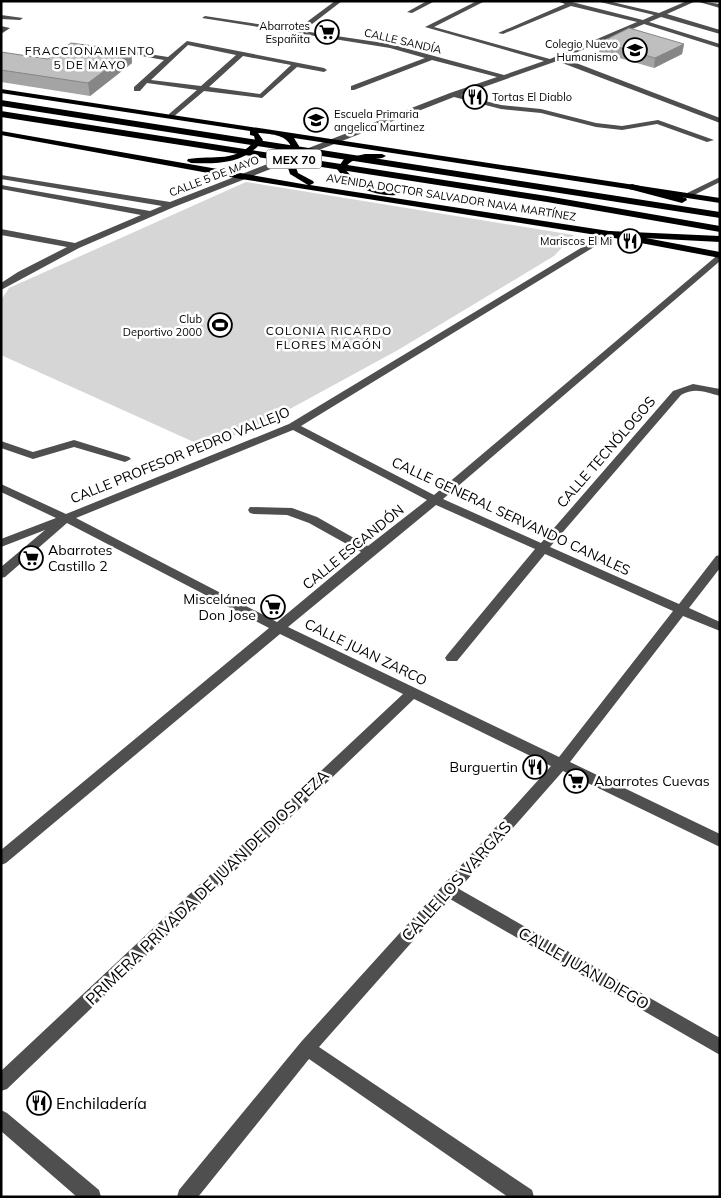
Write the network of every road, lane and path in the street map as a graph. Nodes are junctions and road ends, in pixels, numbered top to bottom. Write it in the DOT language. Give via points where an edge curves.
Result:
graph roads {
  1 [pos="339,1"];
  2 [pos="432,1"];
  3 [pos="482,1"];
  4 [pos="560,1"];
  5 [pos="600,1"];
  6 [pos="694,1"];
  7 [pos="701,1"];
  8 [pos="570,4"];
  9 [pos="720,6"];
  10 [pos="638,9"];
  11 [pos="410,12"];
  12 [pos="660,15"];
  13 [pos="1,16"];
  14 [pos="617,16"];
  15 [pos="20,18"];
  16 [pos="205,18"];
  17 [pos="678,19"];
  18 [pos="643,22"];
  19 [pos="659,27"];
  20 [pos="1,28"];
  21 [pos="1,32"];
  22 [pos="297,32"];
  23 [pos="720,32"];
  24 [pos="501,33"];
  25 [pos="123,41"];
  26 [pos="720,46"];
  27 [pos="240,54"];
  28 [pos="433,57"];
  29 [pos="169,59"];
  30 [pos="555,60"];
  31 [pos="295,65"];
  32 [pos="324,70"];
  33 [pos="504,77"];
  34 [pos="146,80"];
  35 [pos="137,88"];
  36 [pos="203,88"];
  37 [pos="354,88"];
  38 [pos="1,91"];
  39 [pos="453,94"];
  40 [pos="2,103"];
  41 [pos="1,114"];
  42 [pos="172,116"];
  43 [pos="720,121"];
  44 [pos="223,125"];
  45 [pos="274,133"];
  46 [pos="3,134"];
  47 [pos="710,140"];
  48 [pos="334,142"];
  49 [pos="131,156"];
  50 [pos="420,156"];
  51 [pos="292,158"];
  52 [pos="1,177"];
  53 [pos="241,177"];
  54 [pos="720,179"];
  55 [pos="19,180"];
  56 [pos="632,187"];
  57 [pos="5,188"];
  58 [pos="326,190"];
  59 [pos="685,196"];
  60 [pos="720,201"];
  61 [pos="171,205"];
  62 [pos="720,210"];
  63 [pos="466,211"];
  64 [pos="151,214"];
  65 [pos="720,215"];
  66 [pos="720,229"];
  67 [pos="2,233"];
  68 [pos="609,234"];
  69 [pos="720,239"];
  70 [pos="76,246"];
  71 [pos="720,255"];
  72 [pos="1,287"];
  73 [pos="720,393"];
  74 [pos="293,426"];
  75 [pos="1,444"];
  76 [pos="125,459"];
  77 [pos="1,487"];
  78 [pos="435,500"];
  79 [pos="254,510"];
  80 [pos="66,518"];
  81 [pos="1,543"];
  82 [pos="542,549"];
  83 [pos="369,552"];
  84 [pos="720,559"];
  85 [pos="1,574"];
  86 [pos="680,610"];
  87 [pos="720,627"];
  88 [pos="279,628"];
  89 [pos="452,658"];
  90 [pos="413,692"];
  91 [pos="562,764"];
  92 [pos="720,841"];
  93 [pos="1,859"];
  94 [pos="448,890"];
  95 [pos="720,1047"];
  96 [pos="306,1048"];
  97 [pos="1,1083"];
  98 [pos="1,1119"];
  99 [pos="92,1197"];
  100 [pos="186,1197"];
  101 [pos="525,1197"];
  1 -- 22 [label="street"];
  2 -- 11 [label="street"];
  3 -- 30 [label="street" via="428,27"];
  4 -- 8 [label="street"];
  5 -- 10 [label="street"];
  6 -- 12 [label="street, CALLE 5 DE MAYO"];
  7 -- 9 [label="street"];
  8 -- 14 [label="street"];
  8 -- 24 [label="street"];
  10 -- 12 [label="street"];
  10 -- 14 [label="street" via="636,15"];
  12 -- 17 [label="street"];
  12 -- 18 [label="street, CALLE 5 DE MAYO"];
  13 -- 15 [label="street"];
  14 -- 18 [label="street"];
  16 -- 22 [label="street, CALLE SANDÍA"];
  17 -- 19 [label="street" via="665,20 658,23"];
  17 -- 23 [label="street"];
  18 -- 19 [label="street"];
  18 -- 30 [label="street, CALLE 5 DE MAYO"];
  19 -- 26 [label="street"];
  20 -- 21 [label="street" via="7,28"];
  22 -- 28 [label="street, CALLE SANDÍA" via="390,46"];
  25 -- 29 [label="street" via="111,50"];
  27 -- 29 [label="street" via="187,43"];
  27 -- 31 [label="street"];
  27 -- 36 [label="street"];
  28 -- 33 [label="street, CALLE SANDÍA"];
  28 -- 37 [label="street"];
  29 -- 34 [label="street"];
  30 -- 33 [label="street, CALLE 5 DE MAYO"];
  30 -- 43 [label="street"];
  31 -- 32 [label="street"];
  31 -- 36 [label="street" via="262,96"];
  33 -- 39 [label="street, CALLE 5 DE MAYO"];
  34 -- 35 [label="street"];
  34 -- 36 [label="street"];
  36 -- 42 [label="street"];
  38 -- 42 [label="main road"];
  39 -- 47 [label="street" via="501,107 541,110 596,125 622,128 658,122"];
  39 -- 48 [label="street, CALLE 5 DE MAYO"];
  40 -- 65 [label="highway, AVENIDA DOCTOR SALVADOR NAVA MARTÍNEZ / MEX 70"];
  41 -- 66 [label="highway, AVENIDA DOCTOR SALVADOR NAVA MARTÍNEZ / MEX 70"];
  42 -- 44 [label="main road"];
  44 -- 45 [label="main road"];
  44 -- 49 [label="main road" via="257,135 259,140 243,155 218,160"];
  45 -- 48 [label="main road"];
  45 -- 51 [label="main road" via="294,142"];
  46 -- 49 [label="main road, AVENIDA DOCTOR SALVADOR NAVA MARTÍNEZ"];
  48 -- 50 [label="main road"];
  48 -- 51 [label="street, CALLE 5 DE MAYO"];
  49 -- 53 [label="main road, AVENIDA DOCTOR SALVADOR NAVA MARTÍNEZ"];
  50 -- 56 [label="main road"];
  50 -- 63 [label="main road" via="360,156 345,163 341,169 348,179 358,184"];
  51 -- 53 [label="street, CALLE 5 DE MAYO"];
  51 -- 58 [label="main road" via="294,174"];
  52 -- 55 [label="street"];
  53 -- 58 [label="main road, AVENIDA DOCTOR SALVADOR NAVA MARTÍNEZ"];
  53 -- 61 [label="street, CALLE 5 DE MAYO"];
  54 -- 59 [label="street"];
  55 -- 57 [label="street"];
  55 -- 61 [label="street"];
  56 -- 59 [label="main road"];
  56 -- 62 [label="highway"];
  57 -- 64 [label="street"];
  58 -- 63 [label="main road, AVENIDA DOCTOR SALVADOR NAVA MARTÍNEZ"];
  59 -- 60 [label="main road"];
  61 -- 64 [label="street, CALLE 5 DE MAYO"];
  63 -- 68 [label="main road, AVENIDA DOCTOR SALVADOR NAVA MARTÍNEZ"];
  64 -- 70 [label="street, CALLE 5 DE MAYO"];
  67 -- 70 [label="street"];
  68 -- 69 [label="highway"];
  68 -- 71 [label="main road, AVENIDA DOCTOR SALVADOR NAVA MARTÍNEZ"];
  68 -- 74 [label="street, CALLE PROFESOR PEDRO VALLEJO"];
  70 -- 72 [label="street, CALLE 5 DE MAYO"];
  71 -- 78 [label="street, CALLE ESCANDÓN"];
  73 -- 82 [label="street, CALLE TECNÓLOGOS" via="702,387 687,387 677,393"];
  74 -- 78 [label="street, CALLE GENERAL SERVANDO CANALES"];
  74 -- 80 [label="street, CALLE PROFESOR PEDRO VALLEJO"];
  75 -- 76 [label="street" via="33,456 74,443"];
  77 -- 80 [label="street, CALLE JUAN ZARCO"];
  78 -- 82 [label="street, CALLE GENERAL SERVANDO CANALES"];
  78 -- 83 [label="street, CALLE ESCANDÓN"];
  79 -- 83 [label="street" via="288,511 313,520"];
  80 -- 81 [label="street"];
  80 -- 85 [label="street, CALLE PROFESOR PEDRO VALLEJO"];
  80 -- 88 [label="street, CALLE JUAN ZARCO"];
  82 -- 86 [label="street, CALLE GENERAL SERVANDO CANALES"];
  82 -- 89 [label="street, CALLE TECNÓLOGOS"];
  83 -- 88 [label="street, CALLE ESCANDÓN"];
  84 -- 86 [label="street, CALLE LOS VARGAS"];
  86 -- 87 [label="street, CALLE GENERAL SERVANDO CANALES"];
  86 -- 91 [label="street, CALLE LOS VARGAS"];
  88 -- 90 [label="street, CALLE JUAN ZARCO"];
  88 -- 93 [label="street, CALLE ESCANDÓN"];
  90 -- 91 [label="street, CALLE JUAN ZARCO"];
  90 -- 97 [label="street, PRIMERA PRIVADA DE JUAN DE DIOS PEZA"];
  91 -- 92 [label="street, CALLE JUAN ZARCO"];
  91 -- 94 [label="street, CALLE LOS VARGAS"];
  94 -- 95 [label="street, CALLE JUAN DIEGO"];
  94 -- 96 [label="street, CALLE LOS VARGAS"];
  96 -- 100 [label="street, CALLE LOS VARGAS"];
  96 -- 101 [label="street"];
  98 -- 99 [label="street"];
}
